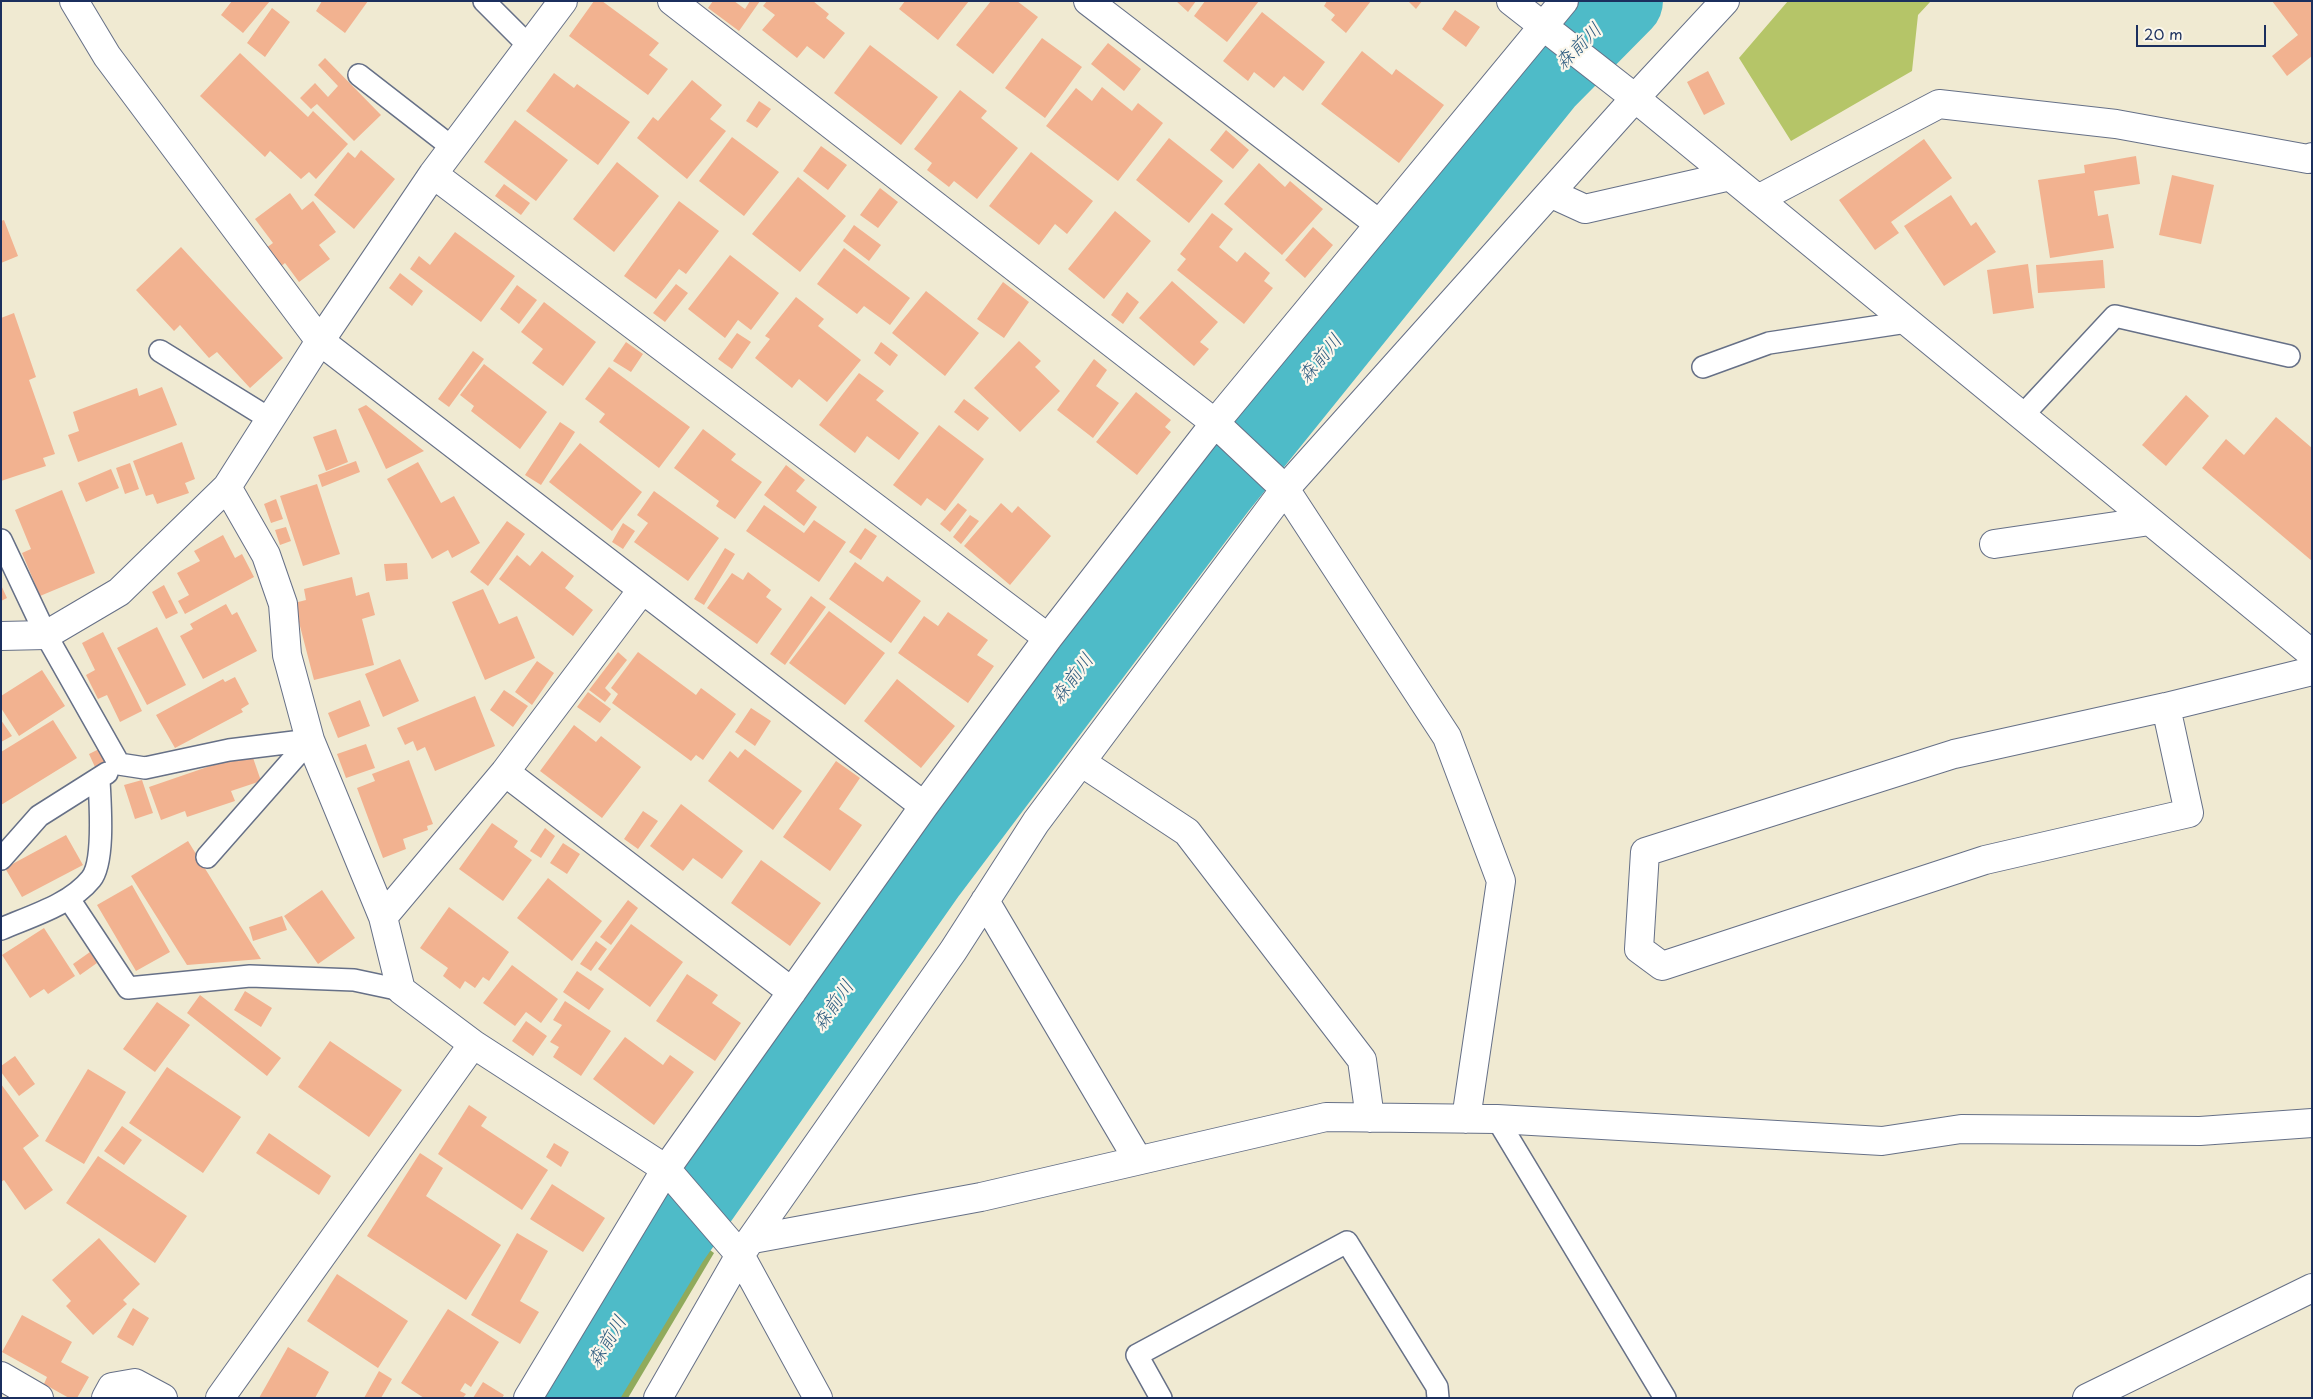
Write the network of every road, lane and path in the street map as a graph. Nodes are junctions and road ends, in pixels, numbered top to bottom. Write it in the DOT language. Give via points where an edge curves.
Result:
graph roads {
  1 [pos="74,1"];
  2 [pos="484,1"];
  3 [pos="563,1"];
  4 [pos="672,1"];
  5 [pos="1088,1"];
  6 [pos="1511,1"];
  7 [pos="1564,1"];
  8 [pos="1725,1"];
  9 [pos="1543,26"];
  10 [pos="529,46"];
  11 [pos="359,75"];
  12 [pos="1635,98"];
  13 [pos="453,148"];
  14 [pos="2312,157"];
  15 [pos="433,174"];
  16 [pos="1730,176"];
  17 [pos="1550,193"];
  18 [pos="1758,199"];
  19 [pos="1379,224"];
  20 [pos="1907,322"];
  21 [pos="320,341"];
  22 [pos="160,351"];
  23 [pos="2289,356"];
  24 [pos="1703,367"];
  25 [pos="2022,416"];
  26 [pos="270,419"];
  27 [pos="1215,423"];
  28 [pos="227,487"];
  29 [pos="1285,489"];
  30 [pos="2150,521"];
  31 [pos="1,540"];
  32 [pos="1994,544"];
  33 [pos="642,590"];
  34 [pos="1,636"];
  35 [pos="46,636"];
  36 [pos="1048,638"];
  37 [pos="2312,654"];
  38 [pos="2312,671"];
  39 [pos="2166,707"];
  40 [pos="310,740"];
  41 [pos="1081,762"];
  42 [pos="119,764"];
  43 [pos="505,772"];
  44 [pos="99,780"];
  45 [pos="924,806"];
  46 [pos="207,857"];
  47 [pos="1,859"];
  48 [pos="68,899"];
  49 [pos="986,901"];
  50 [pos="383,917"];
  51 [pos="1,929"];
  52 [pos="401,990"];
  53 [pos="792,992"];
  54 [pos="473,1044"];
  55 [pos="1370,1118"];
  56 [pos="1497,1118"];
  57 [pos="1466,1119"];
  58 [pos="2312,1123"];
  59 [pos="1138,1160"];
  60 [pos="666,1169"];
  61 [pos="746,1247"];
  62 [pos="2310,1293"];
  63 [pos="1,1376"];
  64 [pos="39,1398"];
  65 [pos="106,1398"];
  66 [pos="163,1398"];
  67 [pos="220,1398"];
  68 [pos="528,1398"];
  69 [pos="658,1398"];
  70 [pos="818,1398"];
  71 [pos="1161,1398"];
  72 [pos="1438,1398"];
  73 [pos="1665,1398"];
  74 [pos="2087,1398"];
  1 -- 21 [label="street" via="107,56"];
  2 -- 10 [label="lane"];
  3 -- 10 [label="street"];
  4 -- 27 [label="street"];
  5 -- 19 [label="street"];
  6 -- 9 [label="street"];
  7 -- 9 [label="street"];
  8 -- 12 [label="street"];
  9 -- 12 [label="street"];
  9 -- 19 [label="street"];
  10 -- 13 [label="street"];
  11 -- 13 [label="lane"];
  12 -- 16 [label="street"];
  12 -- 17 [label="street"];
  13 -- 15 [label="street"];
  14 -- 18 [label="street" via="2308,159 2116,124 1939,104"];
  15 -- 21 [label="street"];
  15 -- 36 [label="street"];
  16 -- 17 [label="street" via="1585,210"];
  16 -- 18 [label="street"];
  17 -- 29 [label="street"];
  18 -- 20 [label="street"];
  19 -- 27 [label="street"];
  20 -- 24 [label="lane" via="1769,343"];
  20 -- 25 [label="street"];
  21 -- 26 [label="street"];
  21 -- 33 [label="street"];
  22 -- 26 [label="lane"];
  23 -- 25 [label="lane" via="2115,316"];
  25 -- 30 [label="street"];
  26 -- 28 [label="street"];
  27 -- 29 [label="street"];
  27 -- 36 [label="street"];
  28 -- 35 [label="street" via="119,592"];
  28 -- 40 [label="street" via="269,563 283,604 287,655"];
  29 -- 41 [label="street"];
  29 -- 57 [label="street" via="1448,737 1501,881"];
  30 -- 32 [label="street"];
  30 -- 37 [label="street"];
  31 -- 35 [label="lane"];
  33 -- 43 [label="street"];
  33 -- 45 [label="street"];
  34 -- 35 [label="street"];
  35 -- 42 [label="lane"];
  36 -- 45 [label="street"];
  38 -- 39 [label="street"];
  39 -- 39 [label="street" via="1954,754 1645,852 1639,949 1662,966 1985,860 2189,813"];
  40 -- 42 [label="lane" via="229,750 145,768"];
  40 -- 46 [label="lane"];
  40 -- 50 [label="street"];
  41 -- 49 [label="street" via="1036,822"];
  41 -- 55 [label="street" via="1187,832 1362,1060"];
  42 -- 44 [label="lane"];
  43 -- 50 [label="street"];
  43 -- 53 [label="street"];
  44 -- 47 [label="lane" via="39,816"];
  44 -- 48 [label="lane" via="100,843 92,878"];
  45 -- 53 [label="street"];
  48 -- 51 [label="lane"];
  48 -- 52 [label="lane" via="128,988 250,976 354,980"];
  49 -- 59 [label="street"];
  49 -- 61 [label="street"];
  50 -- 52 [label="street"];
  52 -- 54 [label="street"];
  53 -- 60 [label="street"];
  54 -- 60 [label="street"];
  54 -- 67 [label="street"];
  55 -- 57 [label="street"];
  55 -- 59 [label="street" via="1326,1117"];
  56 -- 57 [label="street"];
  56 -- 58 [label="street" via="1882,1141 1961,1130 2200,1131"];
  56 -- 73 [label="lane"];
  59 -- 61 [label="street"];
  60 -- 61 [label="street"];
  60 -- 68 [label="street"];
  61 -- 69 [label="street"];
  61 -- 70 [label="street"];
  62 -- 74 [label="street"];
  63 -- 64 [label="street"];
  65 -- 66 [label="street" via="112,1387 135,1383"];
  71 -- 72 [label="lane" via="1137,1355 1347,1242 1437,1388"];
}
